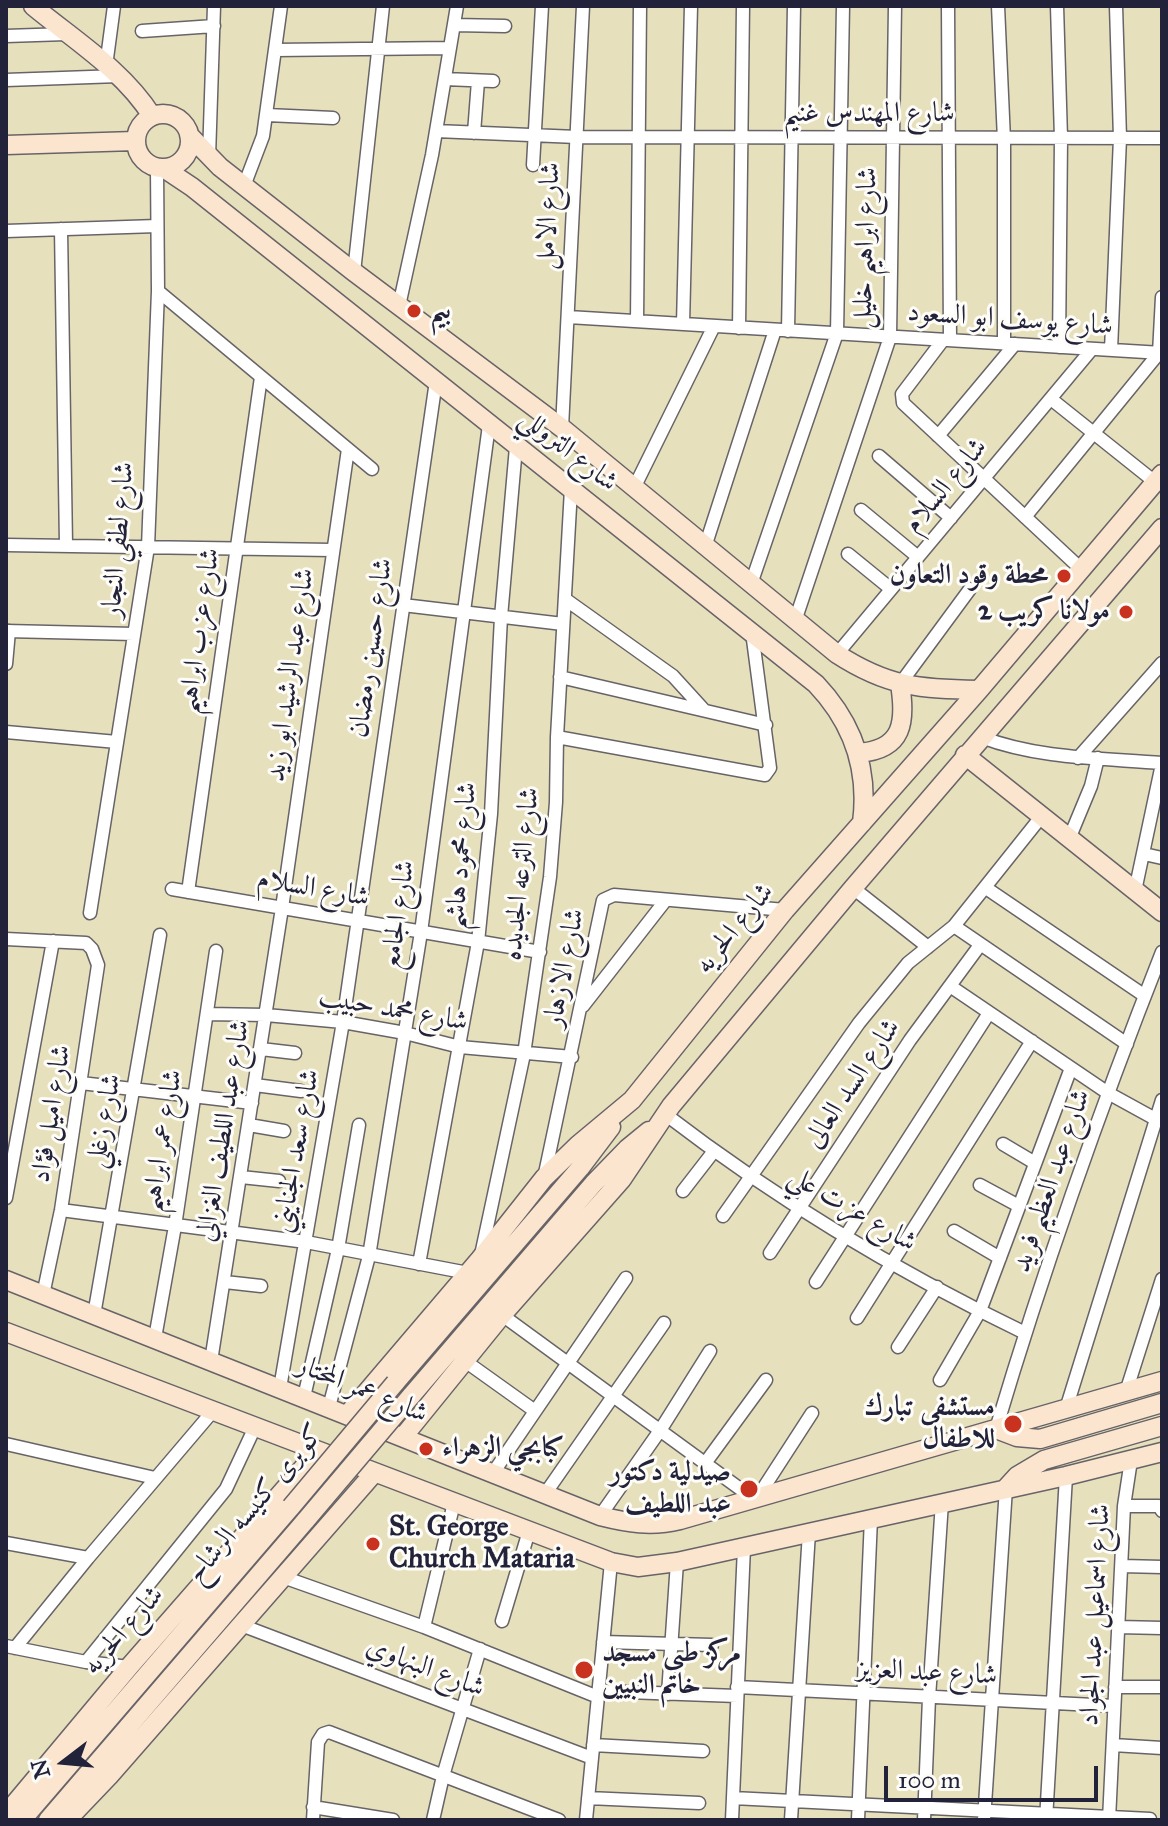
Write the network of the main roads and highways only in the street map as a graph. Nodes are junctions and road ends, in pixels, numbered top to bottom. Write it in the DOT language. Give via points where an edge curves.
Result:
graph roads {
  1 [pos="33,6"];
  2 [pos="152,116"];
  3 [pos="189,135"];
  4 [pos="135,141"];
  5 [pos="6,145"];
  6 [pos="161,169"];
  7 [pos="1159,478"];
  8 [pos="1159,536"];
  9 [pos="900,684"];
  10 [pos="979,690"];
  11 [pos="858,753"];
  12 [pos="965,755"];
  13 [pos="862,823"];
  14 [pos="1162,912"];
  15 [pos="621,1111"];
  16 [pos="662,1119"];
  17 [pos="6,1280"];
  18 [pos="6,1332"];
  19 [pos="1162,1381"];
  20 [pos="371,1387"];
  21 [pos="1162,1403"];
  22 [pos="348,1414"];
  23 [pos="420,1416"];
  24 [pos="1162,1426"];
  25 [pos="996,1429"];
  26 [pos="403,1437"];
  27 [pos="318,1451"];
  28 [pos="1162,1452"];
  29 [pos="374,1473"];
  30 [pos="287,1486"];
  31 [pos="1006,1488"];
  32 [pos="327,1527"];
  33 [pos="6,1814"];
  34 [pos="22,1820"];
  35 [pos="48,1820"];
  36 [pos="67,1820"];
  1 -- 2 [label="main road" via="113,71"];
  2 -- 3 [label="main road" via="175,117"];
  2 -- 4 [label="main road" via="140,126"];
  3 -- 6 [label="main road" via="185,158"];
  3 -- 9 [label="main road, شارع التروللي" via="244,186 562,428 837,654"];
  4 -- 5 [label="main road"];
  4 -- 6 [label="main road" via="141,158"];
  6 -- 11 [label="main road, شارع التروللي" via="192,187 826,694"];
  7 -- 10 [label="main road, شارع الحريه"];
  8 -- 12 [label="main road"];
  9 -- 10 [label="main road, شارع التروللي"];
  9 -- 11 [label="main road" via="905,712 899,730 886,745"];
  10 -- 13 [label="main road, شارع الحريه"];
  11 -- 13 [label="main road, شارع التروللي" via="865,792"];
  12 -- 14 [label="main road"];
  12 -- 16 [label="main road"];
  13 -- 15 [label="main road, شارع الحريه"];
  15 -- 20 [label="main road, شارع الحريه" via="544,1178"];
  15 -- 34 [label="main road, كوبرى كنيسه الرشاح, bridge" via="580,1168"];
  16 -- 23 [label="main road" via="622,1179"];
  16 -- 35 [label="main road, كوبرى كنيسه الرشاح, bridge" via="594,1183"];
  17 -- 22 [label="main road, شارع عمر المختار"];
  18 -- 27 [label="main road"];
  19 -- 25 [label="main road, شارع عمر المختار"];
  20 -- 22 [label="main road, شارع الحريه"];
  20 -- 23 [label="main road" via="373,1409 384,1420 403,1424"];
  21 -- 25 [label="main road" via="1040,1439"];
  22 -- 26 [label="main road, شارع عمر المختار"];
  23 -- 26 [label="main road"];
  24 -- 31 [label="main road" via="1044,1460"];
  25 -- 26 [label="main road, شارع عمر المختار" via="665,1524 633,1525"];
  27 -- 29 [label="main road"];
  27 -- 30 [label="main road, شارع الحريه"];
  28 -- 31 [label="main road"];
  29 -- 31 [label="main road" via="611,1562 638,1567"];
  29 -- 32 [label="main road"];
  30 -- 32 [label="main road" via="301,1481 322,1487 332,1506"];
  30 -- 33 [label="main road, شارع الحريه"];
  32 -- 36 [label="main road"];
}
